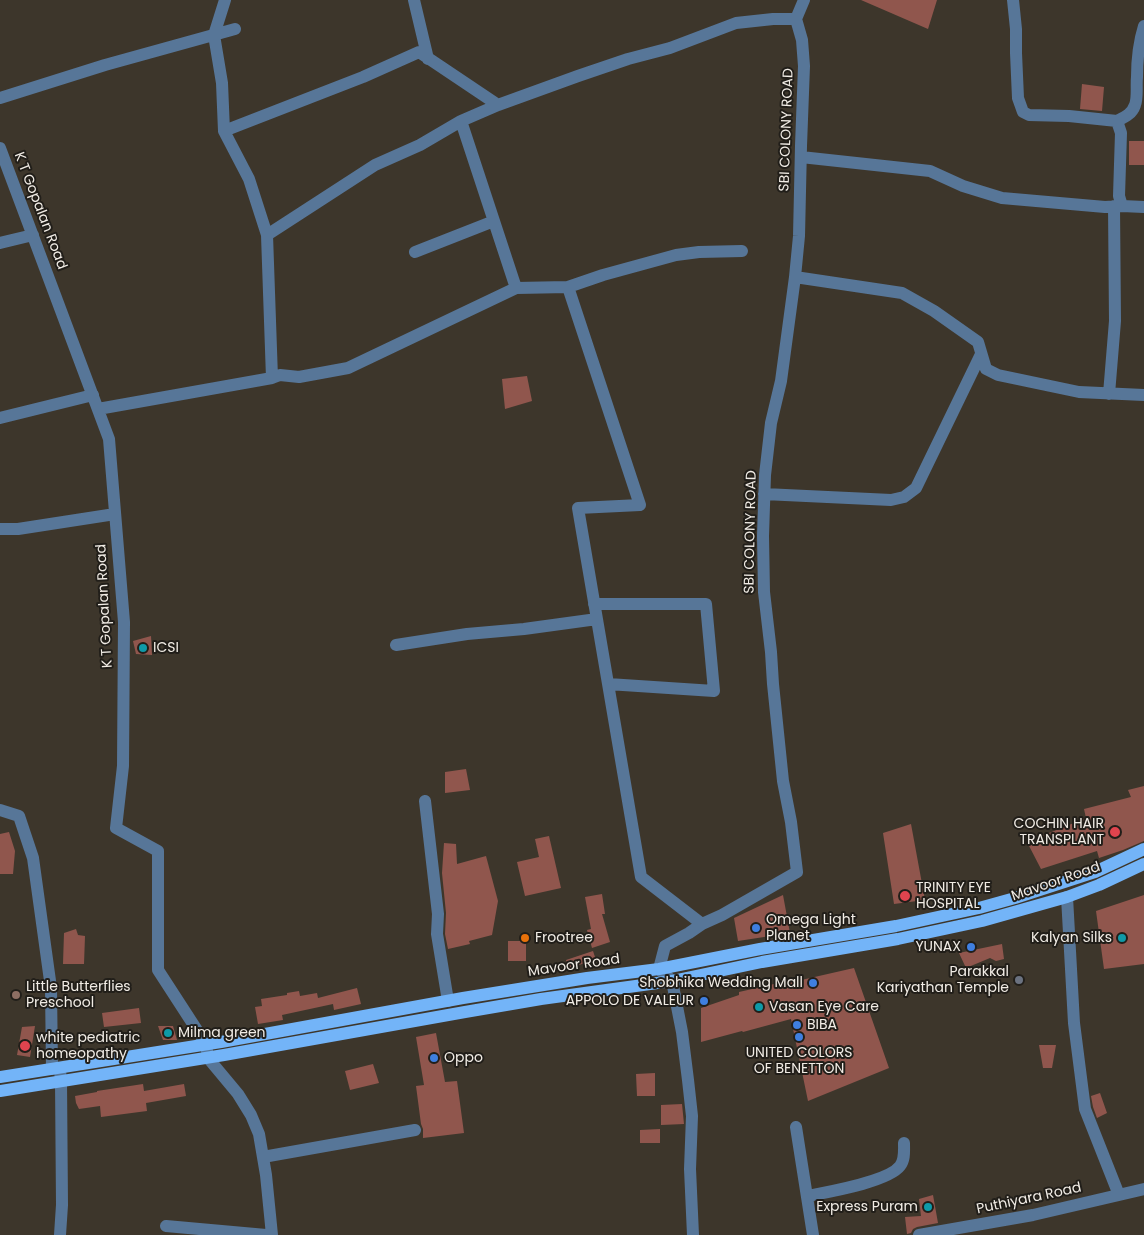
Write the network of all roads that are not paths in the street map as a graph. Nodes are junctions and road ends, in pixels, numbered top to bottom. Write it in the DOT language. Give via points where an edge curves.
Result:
graph roads {
  1 [pos="224,0"];
  2 [pos="414,0"];
  3 [pos="804,0"];
  4 [pos="1013,0"];
  5 [pos="796,19"];
  6 [pos="1144,26"];
  7 [pos="234,29"];
  8 [pos="214,35"];
  9 [pos="428,59"];
  10 [pos="0,98"];
  11 [pos="498,105"];
  12 [pos="1117,121"];
  13 [pos="461,122"];
  14 [pos="224,131"];
  15 [pos="0,148"];
  16 [pos="801,157"];
  17 [pos="1118,206"];
  18 [pos="1144,207"];
  19 [pos="494,221"];
  20 [pos="33,235"];
  21 [pos="267,235"];
  22 [pos="0,244"];
  23 [pos="742,251"];
  24 [pos="415,252"];
  25 [pos="795,277"];
  26 [pos="568,287"];
  27 [pos="516,288"];
  28 [pos="981,354"];
  29 [pos="272,378"];
  30 [pos="1109,394"];
  31 [pos="92,395"];
  32 [pos="1144,395"];
  33 [pos="98,408"];
  34 [pos="0,418"];
  35 [pos="764,494"];
  36 [pos="115,514"];
  37 [pos="0,529"];
  38 [pos="594,604"];
  39 [pos="597,620"];
  40 [pos="396,645"];
  41 [pos="608,684"];
  42 [pos="425,801"];
  43 [pos="0,810"];
  44 [pos="1144,849"];
  45 [pos="1144,864"];
  46 [pos="1067,897"];
  47 [pos="702,924"];
  48 [pos="659,969"];
  49 [pos="672,981"];
  50 [pos="448,1001"];
  51 [pos="206,1044"];
  52 [pos="208,1058"];
  53 [pos="56,1068"];
  54 [pos="0,1077"];
  55 [pos="61,1081"];
  56 [pos="0,1091"];
  57 [pos="796,1127"];
  58 [pos="415,1130"];
  59 [pos="904,1143"];
  60 [pos="263,1157"];
  61 [pos="1144,1189"];
  62 [pos="1119,1195"];
  63 [pos="806,1196"];
  64 [pos="166,1226"];
  65 [pos="971,1231"];
  66 [pos="60,1235"];
  67 [pos="266,1235"];
  68 [pos="272,1235"];
  69 [pos="693,1235"];
  70 [pos="814,1235"];
  71 [pos="919,1235"];
  1 -- 8 [label="street"];
  2 -- 9 [label="street"];
  3 -- 5 [label="street"];
  4 -- 12 [label="street" via="1018,98 1022,112"];
  5 -- 11 [label="street" via="736,23"];
  5 -- 16 [label="street, SBI COLONY ROAD" via="804,66"];
  6 -- 12 [label="street" via="1140,39 1135,106"];
  7 -- 8 [label="street"];
  8 -- 10 [label="street"];
  8 -- 14 [label="street" via="222,83"];
  9 -- 11 [label="street"];
  9 -- 14 [label="street" via="418,52 363,78"];
  11 -- 13 [label="street"];
  12 -- 17 [label="street" via="1121,133"];
  13 -- 19 [label="street"];
  13 -- 21 [label="street" via="376,165"];
  14 -- 21 [label="street" via="249,179"];
  15 -- 20 [label="street, K T Gopalan Road"];
  16 -- 17 [label="street" via="930,172 1002,198"];
  16 -- 25 [label="street, SBI COLONY ROAD"];
  17 -- 18 [label="street"];
  17 -- 30 [label="street" via="1115,322"];
  19 -- 24 [label="street"];
  19 -- 27 [label="street"];
  20 -- 22 [label="street"];
  20 -- 31 [label="street, K T Gopalan Road"];
  21 -- 29 [label="street"];
  23 -- 26 [label="street" via="676,255"];
  25 -- 28 [label="street" via="902,293 978,342"];
  25 -- 35 [label="street, SBI COLONY ROAD" via="781,381 771,423"];
  26 -- 27 [label="street"];
  26 -- 38 [label="street" via="640,505 578,508"];
  27 -- 29 [label="street" via="348,368 299,377 280,375"];
  28 -- 30 [label="street" via="986,370 998,375 1080,392"];
  28 -- 35 [label="street" via="916,488 904,497 891,500"];
  29 -- 33 [label="street"];
  30 -- 32 [label="street"];
  31 -- 33 [label="street, K T Gopalan Road"];
  31 -- 34 [label="street"];
  33 -- 36 [label="street, K T Gopalan Road" via="109,439"];
  35 -- 47 [label="street, SBI COLONY ROAD" via="764,592 783,781 797,872"];
  36 -- 37 [label="street"];
  36 -- 51 [label="street, K T Gopalan Road" via="124,622 123,766 116,828 158,851 158,970"];
  38 -- 39 [label="street"];
  38 -- 41 [label="street" via="706,604 714,691"];
  39 -- 40 [label="street"];
  39 -- 41 [label="street"];
  41 -- 47 [label="street" via="641,877"];
  42 -- 50 [label="street" via="438,914 437,934"];
  43 -- 53 [label="street" via="19,816 33,858 51,988"];
  44 -- 48 [label="main road, Mavoor Road" via="1095,872 979,908"];
  45 -- 46 [label="main road, Mavoor Road"];
  46 -- 49 [label="main road, Mavoor Road" via="945,930"];
  46 -- 62 [label="street" via="1074,1023 1085,1109"];
  47 -- 48 [label="street, SBI COLONY ROAD" via="665,946"];
  48 -- 49 [label="street"];
  48 -- 50 [label="main road, Mavoor Road"];
  49 -- 52 [label="main road, Mavoor Road" via="541,999"];
  49 -- 69 [label="street" via="692,1116"];
  50 -- 51 [label="main road, Mavoor Road"];
  51 -- 52 [label="street"];
  51 -- 53 [label="main road, Mavoor Road"];
  52 -- 55 [label="main road, Mavoor Road" via="193,1057"];
  52 -- 60 [label="street" via="251,1115"];
  53 -- 54 [label="main road, Mavoor Road"];
  53 -- 55 [label="street"];
  55 -- 56 [label="main road, Mavoor Road"];
  55 -- 66 [label="street"];
  57 -- 63 [label="street"];
  58 -- 60 [label="street"];
  59 -- 63 [label="street" via="899,1168 888,1175 865,1184"];
  60 -- 68 [label="street"];
  61 -- 62 [label="street, Puthiyara Road"];
  62 -- 65 [label="street, Puthiyara Road"];
  63 -- 70 [label="street"];
  64 -- 67 [label="street"];
  65 -- 71 [label="street, Puthiyara Road"];
}
